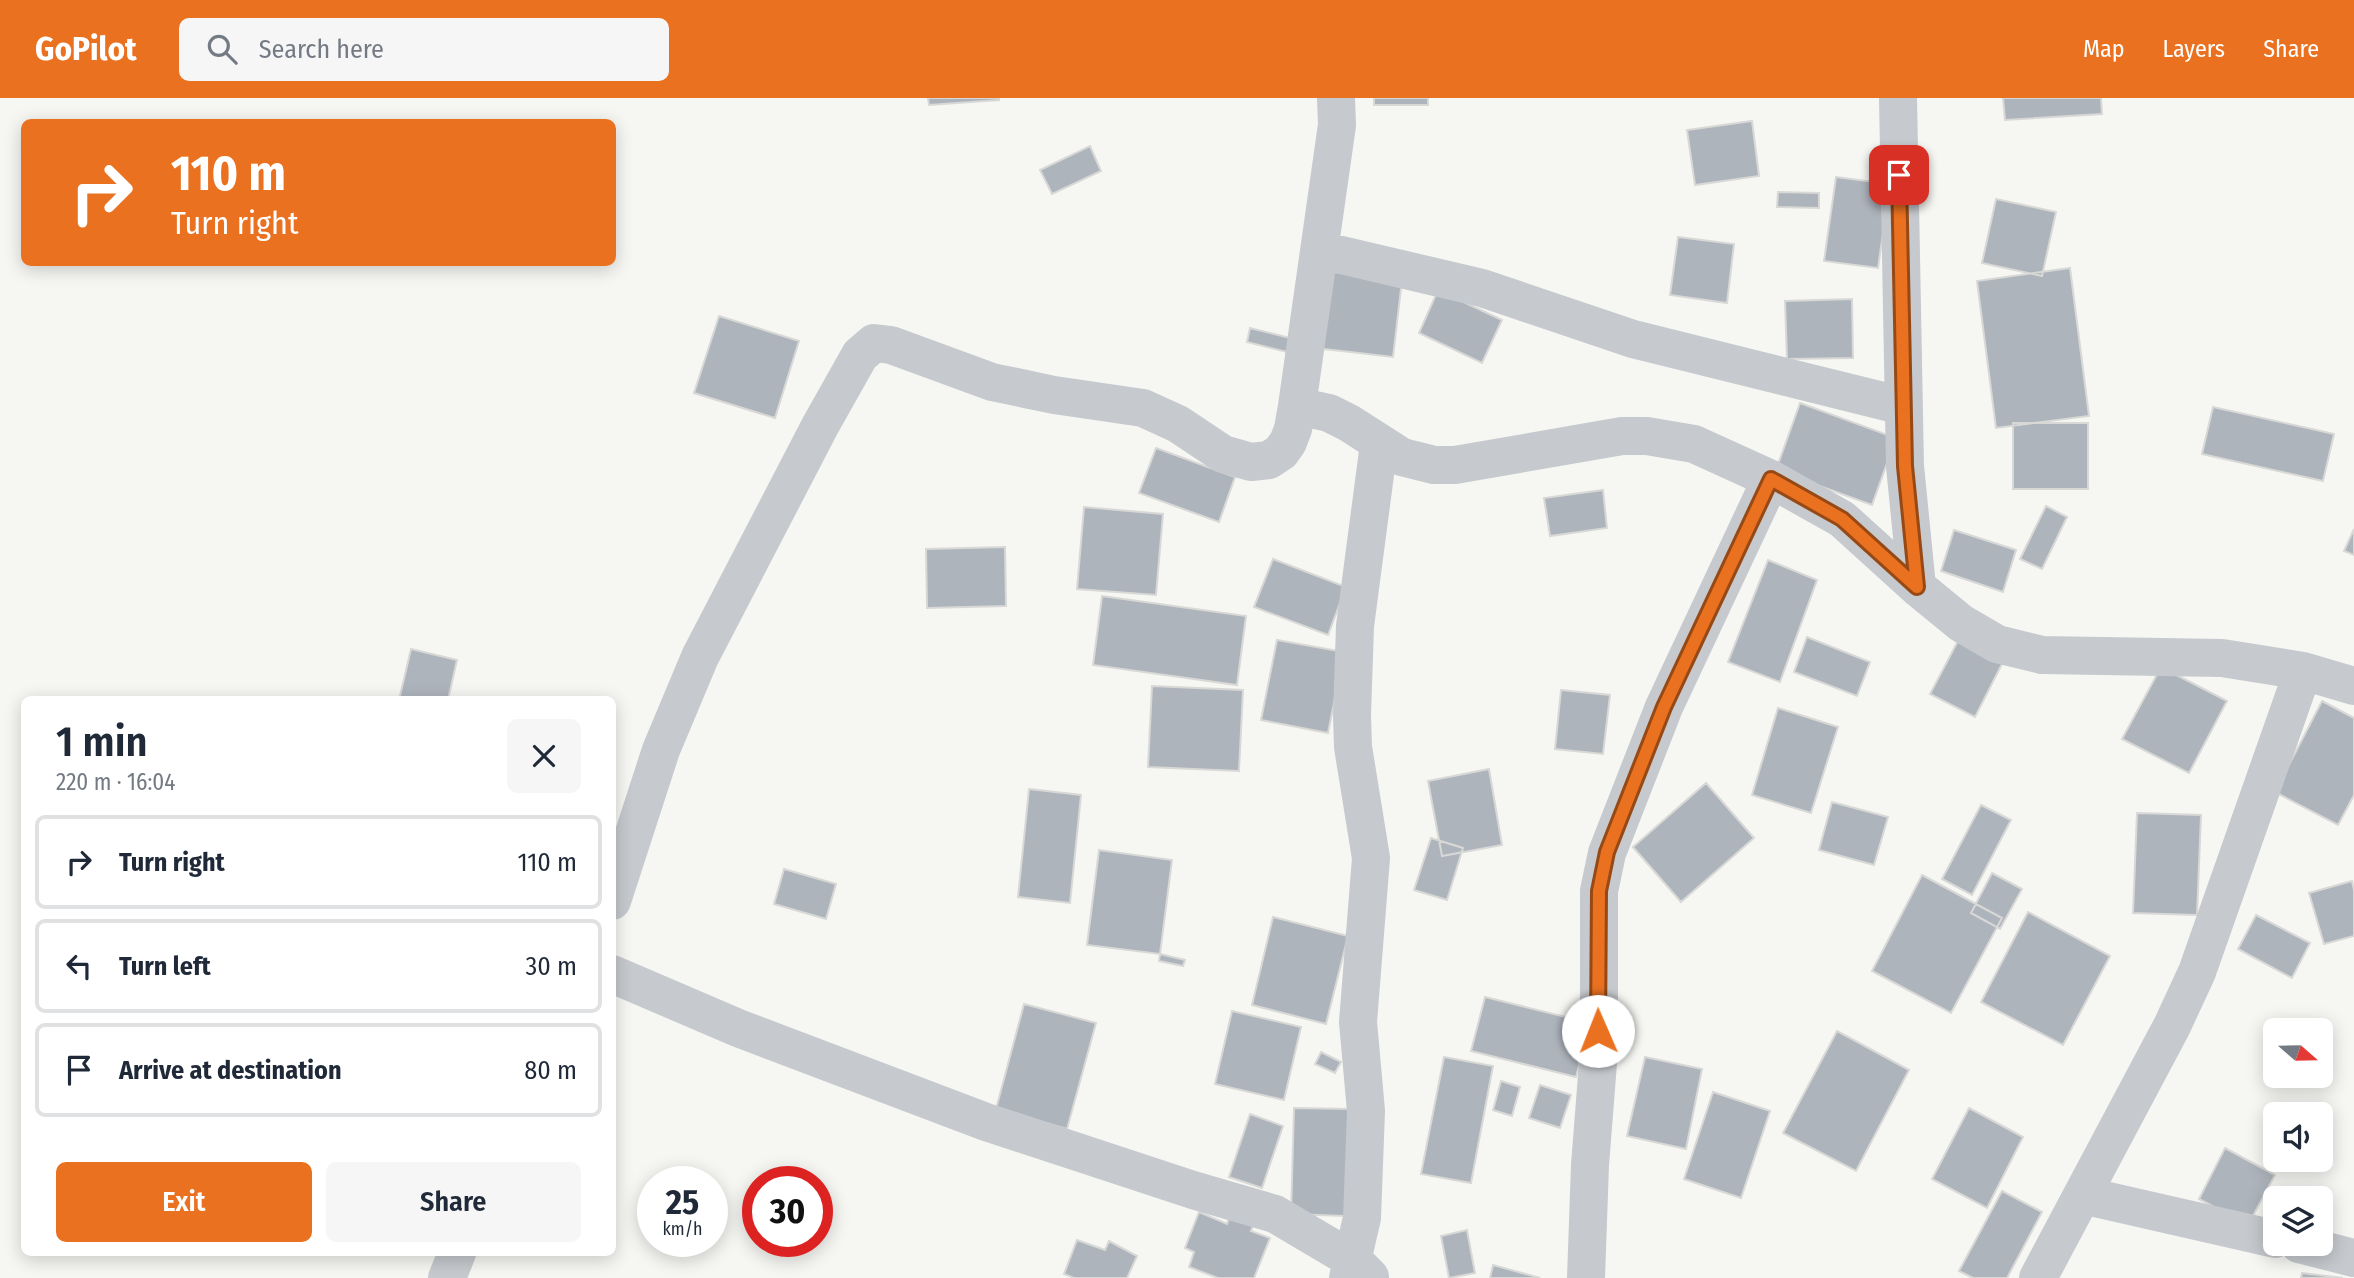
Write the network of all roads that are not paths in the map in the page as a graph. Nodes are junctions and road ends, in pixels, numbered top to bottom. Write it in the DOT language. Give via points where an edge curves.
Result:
graph roads {
  1 [pos="1336,98"];
  2 [pos="1898,98"];
  3 [pos="1320,250"];
  4 [pos="1297,406"];
  5 [pos="1903,407"];
  6 [pos="1379,444"];
  7 [pos="1771,479"];
  8 [pos="1917,587"];
  9 [pos="2303,671"];
  10 [pos="2354,686"];
  11 [pos="616,889"];
  12 [pos="616,976"];
  13 [pos="2082,1195"];
  14 [pos="2263,1236"];
  15 [pos="2333,1253"];
  16 [pos="456,1256"];
  17 [pos="2354,1258"];
  18 [pos="1357,1272"];
  19 [pos="447,1278"];
  20 [pos="1586,1278"];
  21 [pos="2038,1278"];
  1 -- 3 [label="street" via="1337,125"];
  2 -- 5 [label="street"];
  3 -- 4 [label="street"];
  3 -- 5 [label="street" via="1482,288 1633,339"];
  4 -- 6 [label="street" via="1329,413"];
  4 -- 11 [label="street" via="1293,429 1281,452 1269,460 1251,462 1223,454 1178,424 1143,408 992,382 874,343 860,355 820,426 700,657 661,750"];
  5 -- 8 [label="street"];
  6 -- 7 [label="street" via="1402,457 1455,465 1622,436 1647,436 1694,444"];
  6 -- 18 [label="street" via="1355,626 1352,702 1353,747 1371,858 1359,1023 1366,1111"];
  7 -- 8 [label="street" via="1842,519"];
  7 -- 20 [label="street" via="1664,707 1607,852 1599,891 1599,1050"];
  8 -- 9 [label="street" via="1961,623 1997,643 2042,655 2222,658"];
  9 -- 10 [label="street"];
  9 -- 13 [label="street" via="2197,972"];
  12 -- 18 [label="street" via="738,1028 986,1122 1275,1214"];
  13 -- 14 [label="street"];
  13 -- 21 [label="street"];
  15 -- 17 [label="street"];
  16 -- 19 [label="street"];
}
